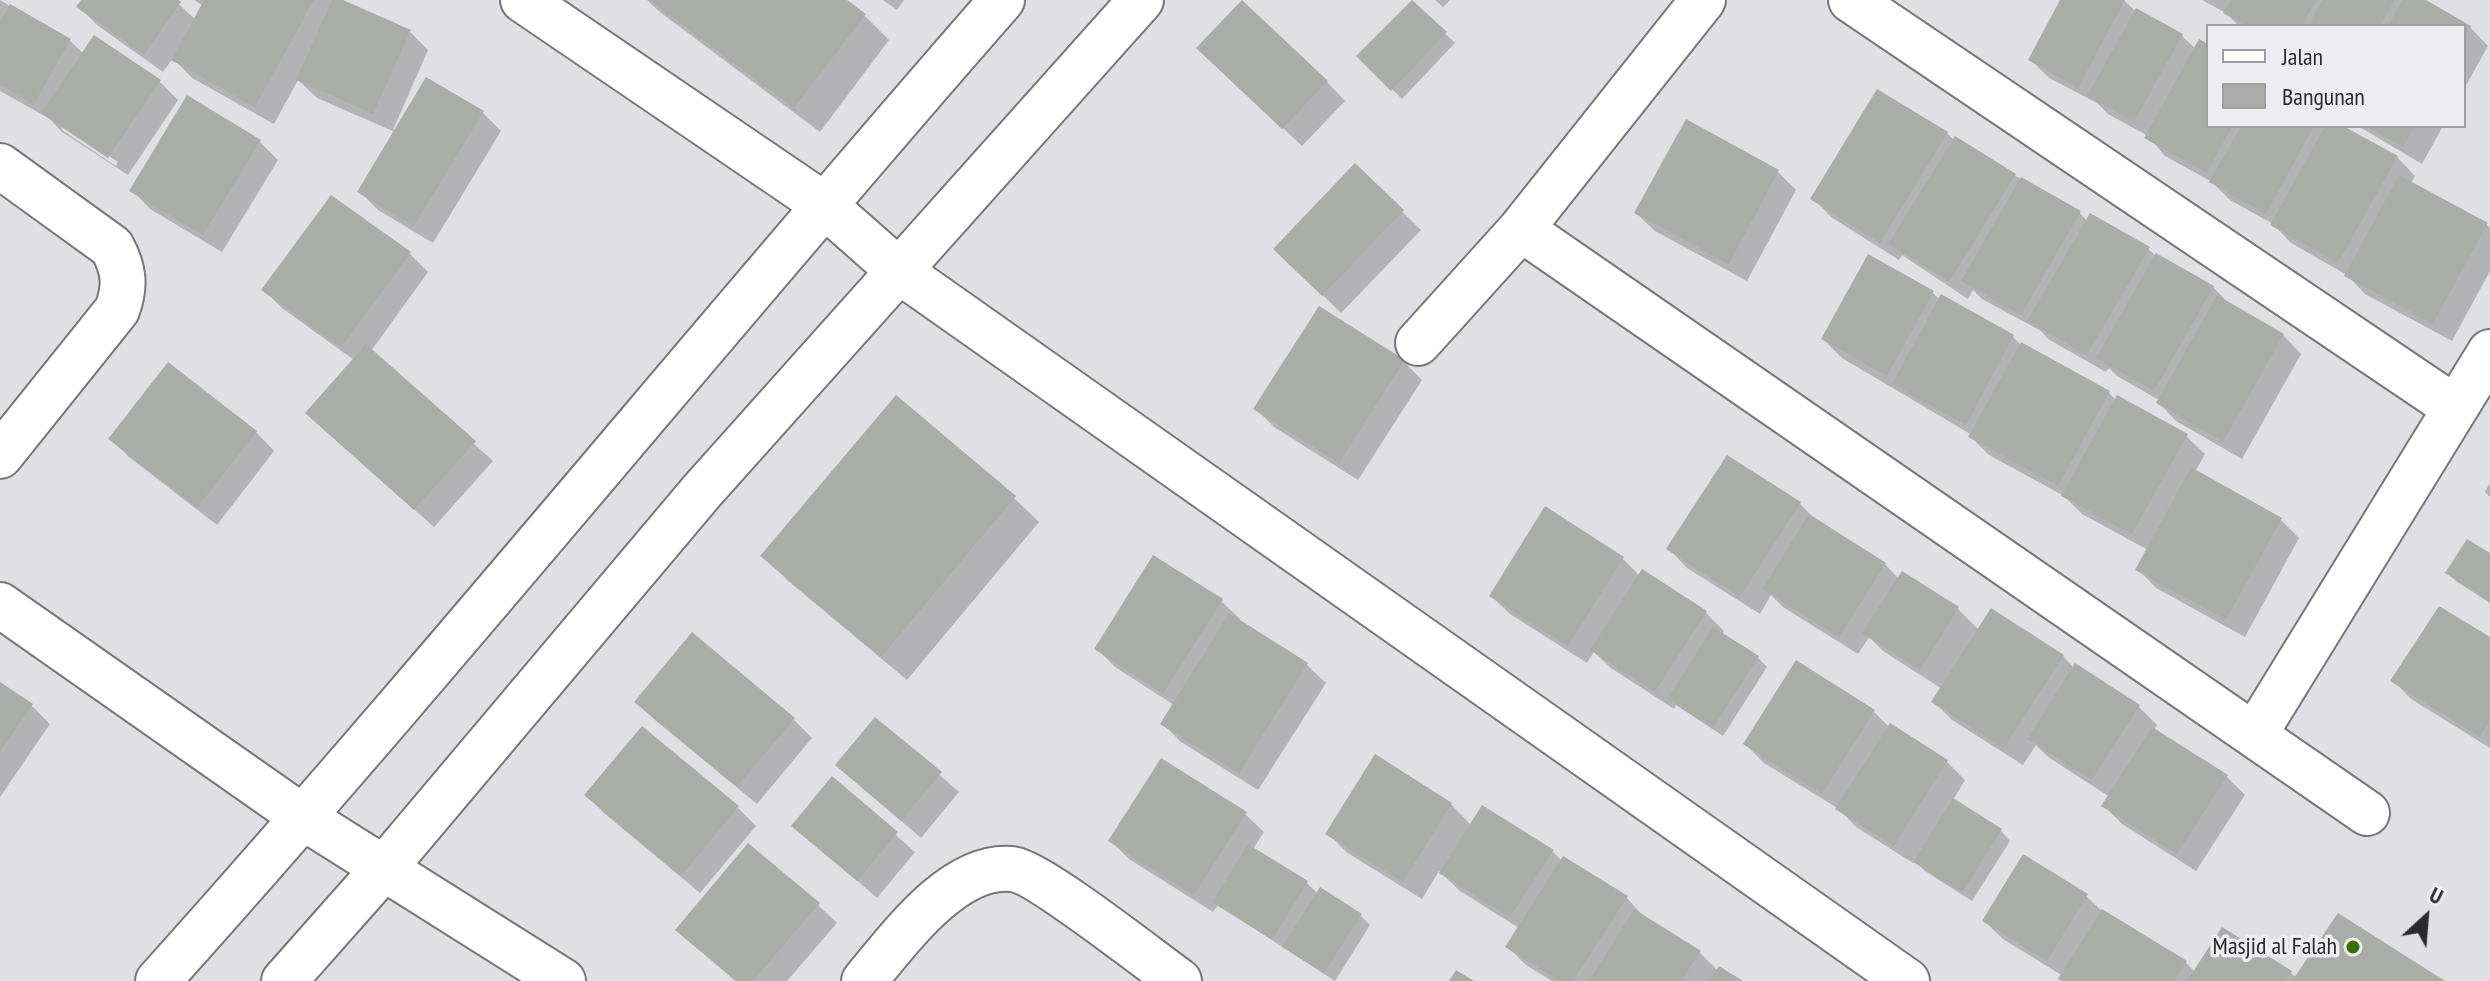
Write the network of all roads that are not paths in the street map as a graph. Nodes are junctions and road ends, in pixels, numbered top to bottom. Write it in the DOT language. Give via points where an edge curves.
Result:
graph roads {
  1 [pos="523,0"];
  2 [pos="1002,0"];
  3 [pos="1141,0"];
  4 [pos="1703,0"];
  5 [pos="1851,0"];
  6 [pos="0,166"];
  7 [pos="823,204"];
  8 [pos="1521,229"];
  9 [pos="899,271"];
  10 [pos="1418,343"];
  11 [pos="2490,352"];
  12 [pos="2454,407"];
  13 [pos="0,456"];
  14 [pos="0,605"];
  15 [pos="2255,734"];
  16 [pos="2367,813"];
  17 [pos="304,818"];
  18 [pos="385,867"];
  19 [pos="158,981"];
  20 [pos="284,981"];
  21 [pos="563,981"];
  22 [pos="864,981"];
  23 [pos="1179,981"];
  24 [pos="1907,981"];
  1 -- 7 [label="street"];
  2 -- 7 [label="street"];
  3 -- 9 [label="street"];
  4 -- 8 [label="street"];
  5 -- 12 [label="street"];
  6 -- 13 [label="street" via="112,247 124,292 117,310"];
  7 -- 9 [label="street"];
  7 -- 17 [label="street"];
  8 -- 10 [label="street"];
  8 -- 15 [label="street"];
  9 -- 18 [label="street" via="702,491"];
  9 -- 24 [label="street"];
  11 -- 12 [label="street"];
  12 -- 15 [label="street"];
  14 -- 17 [label="street"];
  15 -- 16 [label="street"];
  17 -- 18 [label="street"];
  17 -- 19 [label="street"];
  18 -- 20 [label="street"];
  18 -- 21 [label="street"];
  22 -- 23 [label="street" via="921,915 960,883 1013,868 1052,889"];
}
